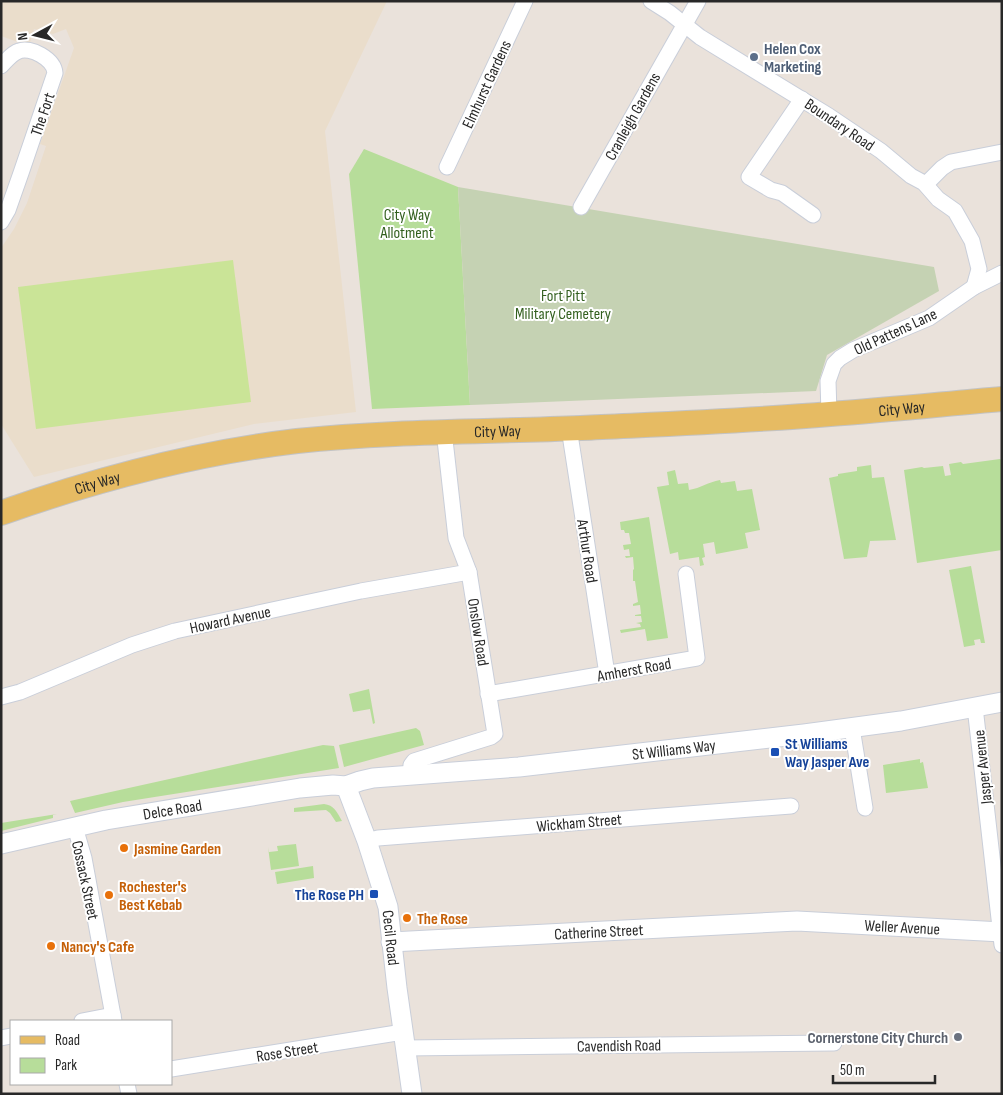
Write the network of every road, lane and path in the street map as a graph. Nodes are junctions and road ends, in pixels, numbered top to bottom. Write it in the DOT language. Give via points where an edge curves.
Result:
graph roads {
  1 [pos="525,1"];
  2 [pos="650,1"];
  3 [pos="698,1"];
  4 [pos="684,24"];
  5 [pos="1,66"];
  6 [pos="802,99"];
  7 [pos="1002,152"];
  8 [pos="448,167"];
  9 [pos="926,184"];
  10 [pos="581,207"];
  11 [pos="813,215"];
  12 [pos="1,222"];
  13 [pos="1002,272"];
  14 [pos="974,287"];
  15 [pos="1002,398"];
  16 [pos="829,414"];
  17 [pos="569,428"];
  18 [pos="444,431"];
  19 [pos="1,513"];
  20 [pos="469,572"];
  21 [pos="686,574"];
  22 [pos="607,674"];
  23 [pos="488,694"];
  24 [pos="1,697"];
  25 [pos="1002,702"];
  26 [pos="975,707"];
  27 [pos="852,728"];
  28 [pos="410,776"];
  29 [pos="346,786"];
  30 [pos="791,806"];
  31 [pos="865,808"];
  32 [pos="75,827"];
  33 [pos="368,841"];
  34 [pos="1,844"];
  35 [pos="805,921"];
  36 [pos="1001,937"];
  37 [pos="391,942"];
  38 [pos="114,1018"];
  39 [pos="93,1020"];
  40 [pos="404,1040"];
  41 [pos="834,1043"];
  42 [pos="172,1069"];
  43 [pos="412,1094"];
  1 -- 8 [label="street, Elmhurst Gardens"];
  2 -- 4 [label="street, Boundary Road"];
  3 -- 4 [label="street, Cranleigh Gardens"];
  4 -- 6 [label="street, Boundary Road"];
  4 -- 10 [label="street, Cranleigh Gardens"];
  5 -- 12 [label="street, The Fort" via="24,50 49,59 55,73 22,173"];
  6 -- 9 [label="street, Boundary Road"];
  6 -- 11 [label="street" via="749,177 782,193"];
  7 -- 9 [label="street" via="951,162"];
  9 -- 14 [label="street, Boundary Road" via="954,211 972,241 979,269"];
  13 -- 14 [label="street, Old Pattens Lane"];
  14 -- 16 [label="street, Old Pattens Lane" via="929,318 840,358 834,364 828,381"];
  15 -- 16 [label="main road, City Way"];
  16 -- 17 [label="main road, City Way"];
  17 -- 18 [label="main road, City Way"];
  17 -- 22 [label="street, Arthur Road"];
  18 -- 19 [label="main road, City Way" via="297,441 208,456 110,478"];
  18 -- 20 [label="street, Onslow Road" via="456,538"];
  20 -- 23 [label="street, Onslow Road"];
  20 -- 24 [label="street, Howard Avenue" via="361,591 175,631"];
  21 -- 22 [label="street, Amherst Road" via="697,658"];
  22 -- 23 [label="street, Amherst Road"];
  23 -- 28 [label="street, Onslow Road" via="494,735 414,761 410,765"];
  25 -- 26 [label="street, St Williams Way"];
  26 -- 27 [label="street, St Williams Way"];
  26 -- 36 [label="street, Jasper Avenue"];
  27 -- 28 [label="street, St Williams Way" via="529,766"];
  27 -- 31 [label="street"];
  28 -- 29 [label="street, St Williams Way" via="366,779"];
  29 -- 32 [label="street, Delce Road" via="283,791"];
  29 -- 33 [label="street, Cecil Road"];
  30 -- 33 [label="street, Wickham Street"];
  32 -- 34 [label="street, Delce Road"];
  32 -- 38 [label="street, Cossack Street" via="84,858"];
  33 -- 37 [label="street, Cecil Road" via="387,903"];
  35 -- 36 [label="street, Weller Avenue"];
  35 -- 37 [label="street, Catherine Street"];
  37 -- 40 [label="street, Cecil Road"];
  38 -- 39 [label="street"];
  40 -- 41 [label="street, Cavendish Road"];
  40 -- 42 [label="street, Rose Street"];
  40 -- 43 [label="street, Cecil Road"];
}
